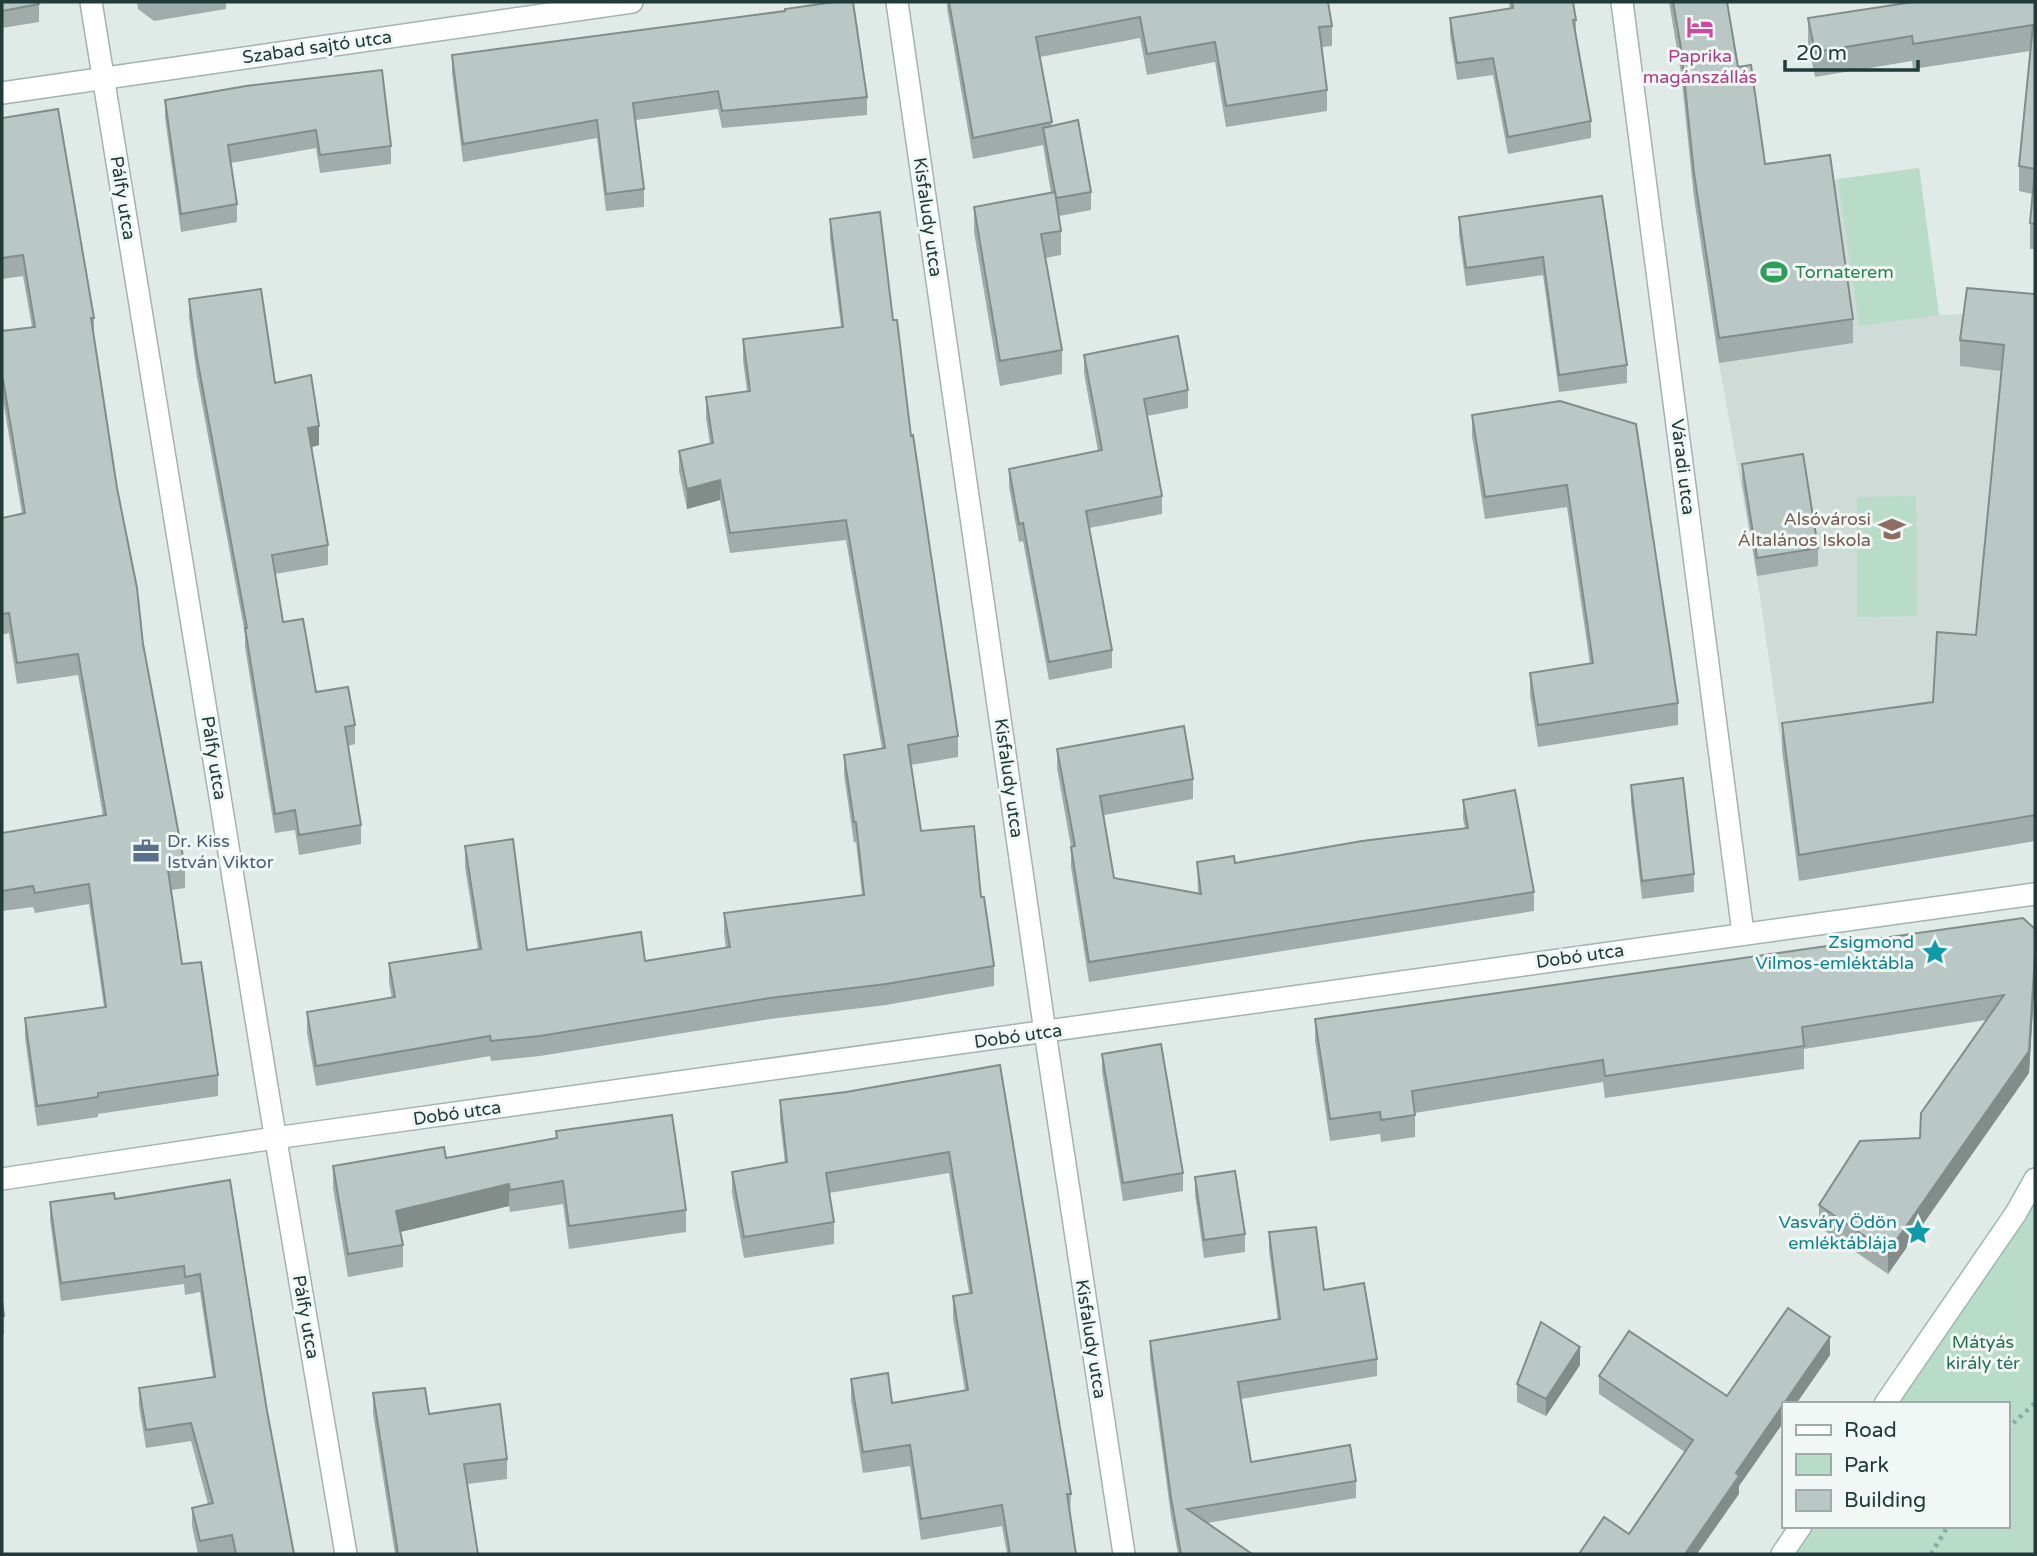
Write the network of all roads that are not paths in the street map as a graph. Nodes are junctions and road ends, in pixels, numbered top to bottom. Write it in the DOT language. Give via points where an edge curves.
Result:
graph roads {
  1 [pos="91,2"];
  2 [pos="632,2"];
  3 [pos="897,2"];
  4 [pos="1622,2"];
  5 [pos="104,78"];
  6 [pos="2,93"];
  7 [pos="2035,894"];
  8 [pos="1744,933"];
  9 [pos="1045,1032"];
  10 [pos="275,1138"];
  11 [pos="2035,1178"];
  12 [pos="2,1179"];
  13 [pos="1886,1402"];
  14 [pos="1800,1528"];
  15 [pos="346,1554"];
  16 [pos="1124,1554"];
  17 [pos="1782,1554"];
  1 -- 5 [label="street, Pálfy utca"];
  2 -- 5 [label="street, Szabad sajtó utca"];
  3 -- 9 [label="street, Kisfaludy utca"];
  4 -- 8 [label="street, Váradi utca"];
  5 -- 6 [label="street, Szabad sajtó utca"];
  5 -- 10 [label="street, Pálfy utca"];
  7 -- 8 [label="street, Dobó utca"];
  8 -- 9 [label="street, Dobó utca"];
  9 -- 10 [label="street, Dobó utca"];
  9 -- 16 [label="street, Kisfaludy utca"];
  10 -- 12 [label="street, Dobó utca"];
  10 -- 15 [label="street, Pálfy utca"];
  11 -- 13 [label="street" via="2016,1213"];
  14 -- 17 [label="street"];
}
